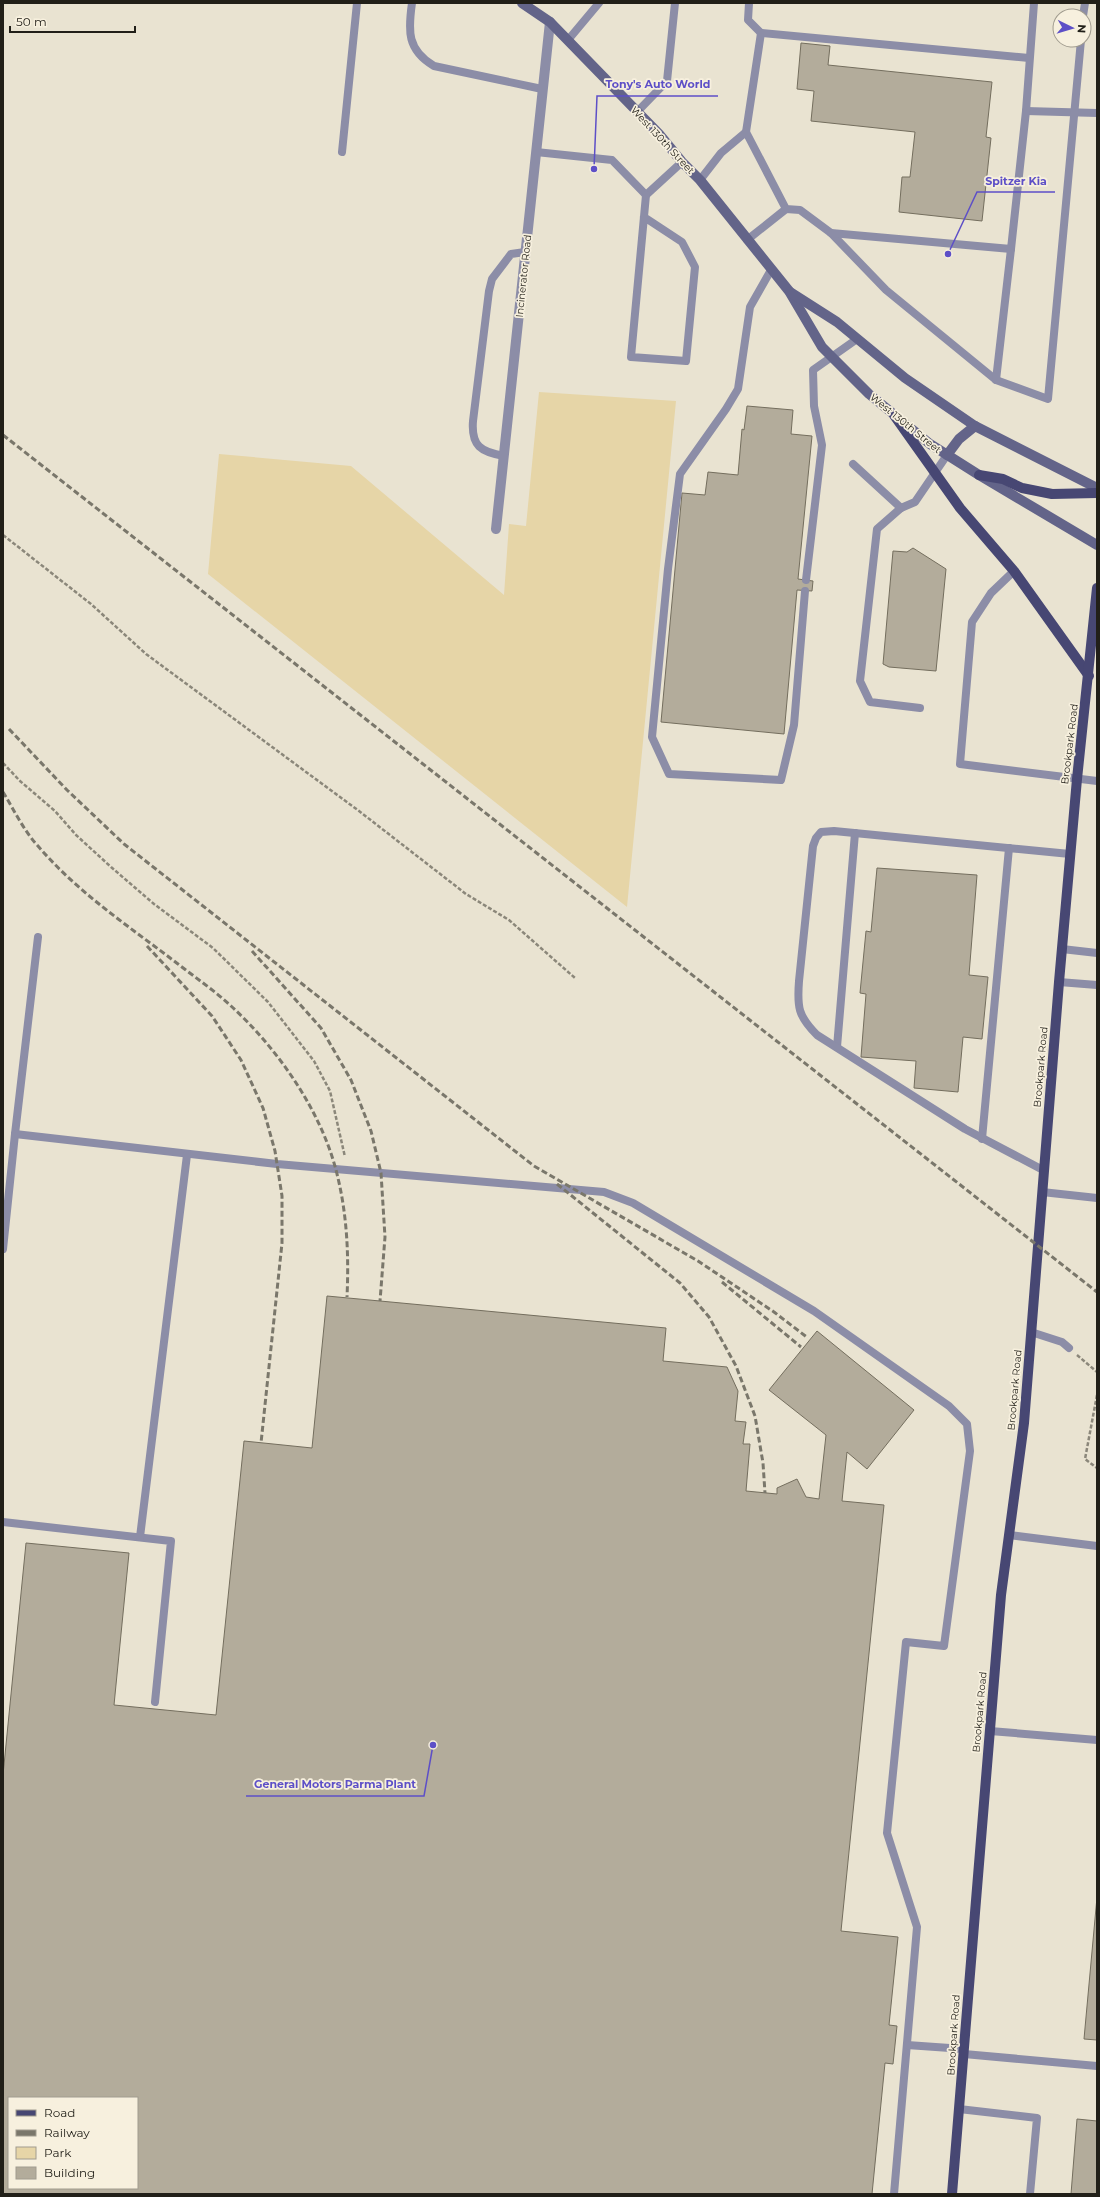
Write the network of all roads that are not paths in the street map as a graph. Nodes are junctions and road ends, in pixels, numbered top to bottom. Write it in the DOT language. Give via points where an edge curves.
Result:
graph roads {
  1 [pos="357,3"];
  2 [pos="412,3"];
  3 [pos="522,3"];
  4 [pos="599,3"];
  5 [pos="675,3"];
  6 [pos="749,3"];
  7 [pos="1034,3"];
  8 [pos="550,22"];
  9 [pos="761,33"];
  10 [pos="568,40"];
  11 [pos="1080,48"];
  12 [pos="1029,58"];
  13 [pos="542,89"];
  14 [pos="1026,111"];
  15 [pos="1073,111"];
  16 [pos="637,112"];
  17 [pos="1097,113"];
  18 [pos="746,132"];
  19 [pos="342,152"];
  20 [pos="536,152"];
  21 [pos="682,162"];
  22 [pos="700,180"];
  23 [pos="646,195"];
  24 [pos="786,209"];
  25 [pos="644,217"];
  26 [pos="831,234"];
  27 [pos="747,240"];
  28 [pos="1011,250"];
  29 [pos="526,252"];
  30 [pos="771,270"];
  31 [pos="789,291"];
  32 [pos="858,339"];
  33 [pos="832,357"];
  34 [pos="996,380"];
  35 [pos="894,414"];
  36 [pos="975,426"];
  37 [pos="947,455"];
  38 [pos="504,456"];
  39 [pos="853,464"];
  40 [pos="935,473"];
  41 [pos="979,475"];
  42 [pos="1097,488"];
  43 [pos="1097,493"];
  44 [pos="901,508"];
  45 [pos="496,529"];
  46 [pos="1097,545"];
  47 [pos="1014,571"];
  48 [pos="806,580"];
  49 [pos="1097,588"];
  50 [pos="805,590"];
  51 [pos="1097,663"];
  52 [pos="1089,676"];
  53 [pos="920,708"];
  54 [pos="1077,779"];
  55 [pos="1097,781"];
  56 [pos="855,833"];
  57 [pos="1009,848"];
  58 [pos="1070,854"];
  59 [pos="38,937"];
  60 [pos="1062,949"];
  61 [pos="1097,953"];
  62 [pos="1059,982"];
  63 [pos="1097,985"];
  64 [pos="837,1047"];
  65 [pos="15,1134"];
  66 [pos="982,1139"];
  67 [pos="187,1155"];
  68 [pos="1043,1170"];
  69 [pos="1042,1192"];
  70 [pos="1097,1198"];
  71 [pos="3,1249"];
  72 [pos="1030,1332"];
  73 [pos="1069,1348"];
  74 [pos="3,1522"];
  75 [pos="1009,1536"];
  76 [pos="140,1537"];
  77 [pos="1097,1546"];
  78 [pos="155,1702"];
  79 [pos="990,1731"];
  80 [pos="1097,1740"];
  81 [pos="907,2045"];
  82 [pos="964,2051"];
  83 [pos="1097,2066"];
  84 [pos="960,2109"];
  85 [pos="894,2194"];
  86 [pos="952,2194"];
  87 [pos="1030,2194"];
  1 -- 19 [label="lane"];
  2 -- 13 [label="lane" via="410,37 415,51 423,60 434,66"];
  3 -- 8 [label="main road, West 130th Street"];
  4 -- 10 [label="lane"];
  5 -- 16 [label="lane" via="667,81"];
  6 -- 9 [label="lane" via="748,20"];
  7 -- 12 [label="lane"];
  8 -- 10 [label="main road, West 130th Street"];
  8 -- 13 [label="street, Incinerator Road"];
  9 -- 12 [label="lane"];
  9 -- 18 [label="lane"];
  10 -- 16 [label="main road, West 130th Street"];
  11 -- 15 [label="lane"];
  12 -- 14 [label="lane"];
  13 -- 20 [label="street, Incinerator Road"];
  14 -- 15 [label="lane"];
  14 -- 28 [label="lane"];
  15 -- 17 [label="lane"];
  15 -- 34 [label="lane" via="1048,399"];
  16 -- 21 [label="main road, West 130th Street"];
  18 -- 22 [label="lane" via="721,153"];
  18 -- 24 [label="lane"];
  20 -- 23 [label="lane" via="612,160"];
  20 -- 29 [label="street, Incinerator Road"];
  21 -- 22 [label="main road, West 130th Street"];
  21 -- 23 [label="lane"];
  22 -- 27 [label="main road, West 130th Street"];
  23 -- 25 [label="lane"];
  24 -- 26 [label="lane" via="800,210"];
  24 -- 27 [label="lane"];
  25 -- 25 [label="lane" via="632,357 686,361 696,267 682,242"];
  26 -- 28 [label="lane"];
  26 -- 34 [label="lane" via="886,290"];
  27 -- 30 [label="main road, West 130th Street"];
  28 -- 34 [label="lane"];
  29 -- 38 [label="street, Incinerator Road"];
  29 -- 38 [label="lane" via="511,254 492,279 473,421 472,434 476,444 489,453"];
  30 -- 31 [label="main road, West 130th Street"];
  30 -- 50 [label="lane" via="750,307 738,389 680,474 652,737 669,774 781,780 794,725"];
  31 -- 32 [label="main road, West 130th Street"];
  31 -- 33 [label="main road, West 130th Street" via="822,347"];
  32 -- 33 [label="lane"];
  32 -- 36 [label="main road, West 130th Street" via="905,378"];
  33 -- 35 [label="main road, West 130th Street"];
  33 -- 48 [label="lane" via="813,370 814,406 822,445"];
  35 -- 37 [label="main road, West 130th Street"];
  35 -- 40 [label="main road"];
  36 -- 37 [label="main road" via="959,439"];
  36 -- 42 [label="main road, West 130th Street"];
  37 -- 40 [label="lane"];
  37 -- 41 [label="main road, West 130th Street"];
  38 -- 45 [label="street, Incinerator Road"];
  39 -- 44 [label="lane"];
  40 -- 44 [label="lane" via="915,502"];
  40 -- 47 [label="main road" via="960,508"];
  41 -- 43 [label="main road" via="1003,479 1022,488 1052,494"];
  41 -- 46 [label="main road, West 130th Street"];
  44 -- 53 [label="lane" via="877,529 860,681 870,702"];
  47 -- 52 [label="main road"];
  47 -- 54 [label="lane" via="992,593 972,622 960,764"];
  49 -- 52 [label="main road, Brookpark Road"];
  51 -- 52 [label="main road"];
  52 -- 54 [label="main road, Brookpark Road"];
  54 -- 55 [label="lane"];
  54 -- 58 [label="main road, Brookpark Road"];
  56 -- 57 [label="lane"];
  56 -- 64 [label="lane"];
  56 -- 64 [label="lane" via="821,832 812,846 798,981 797,1002 805,1024"];
  57 -- 58 [label="lane"];
  57 -- 66 [label="lane"];
  58 -- 60 [label="main road, Brookpark Road"];
  59 -- 65 [label="lane"];
  60 -- 61 [label="lane"];
  60 -- 62 [label="main road, Brookpark Road"];
  62 -- 63 [label="lane"];
  62 -- 68 [label="main road, Brookpark Road"];
  64 -- 66 [label="lane"];
  65 -- 67 [label="lane"];
  65 -- 71 [label="lane"];
  66 -- 68 [label="lane"];
  67 -- 76 [label="lane"];
  67 -- 81 [label="lane" via="604,1192 634,1203 814,1311 949,1406 967,1424 970,1451 944,1646 906,1642 887,1833 917,1927"];
  68 -- 69 [label="main road, Brookpark Road"];
  69 -- 70 [label="lane"];
  69 -- 72 [label="main road, Brookpark Road"];
  72 -- 73 [label="lane" via="1062,1342"];
  72 -- 75 [label="main road, Brookpark Road" via="1024,1423"];
  74 -- 76 [label="lane"];
  75 -- 77 [label="lane"];
  75 -- 79 [label="main road, Brookpark Road" via="1001,1595"];
  76 -- 78 [label="lane" via="171,1541"];
  79 -- 80 [label="lane"];
  79 -- 82 [label="main road, Brookpark Road"];
  81 -- 82 [label="lane"];
  81 -- 85 [label="lane"];
  82 -- 83 [label="lane"];
  82 -- 84 [label="main road, Brookpark Road"];
  84 -- 86 [label="main road, Brookpark Road"];
  84 -- 87 [label="lane" via="1038,2118"];
}
